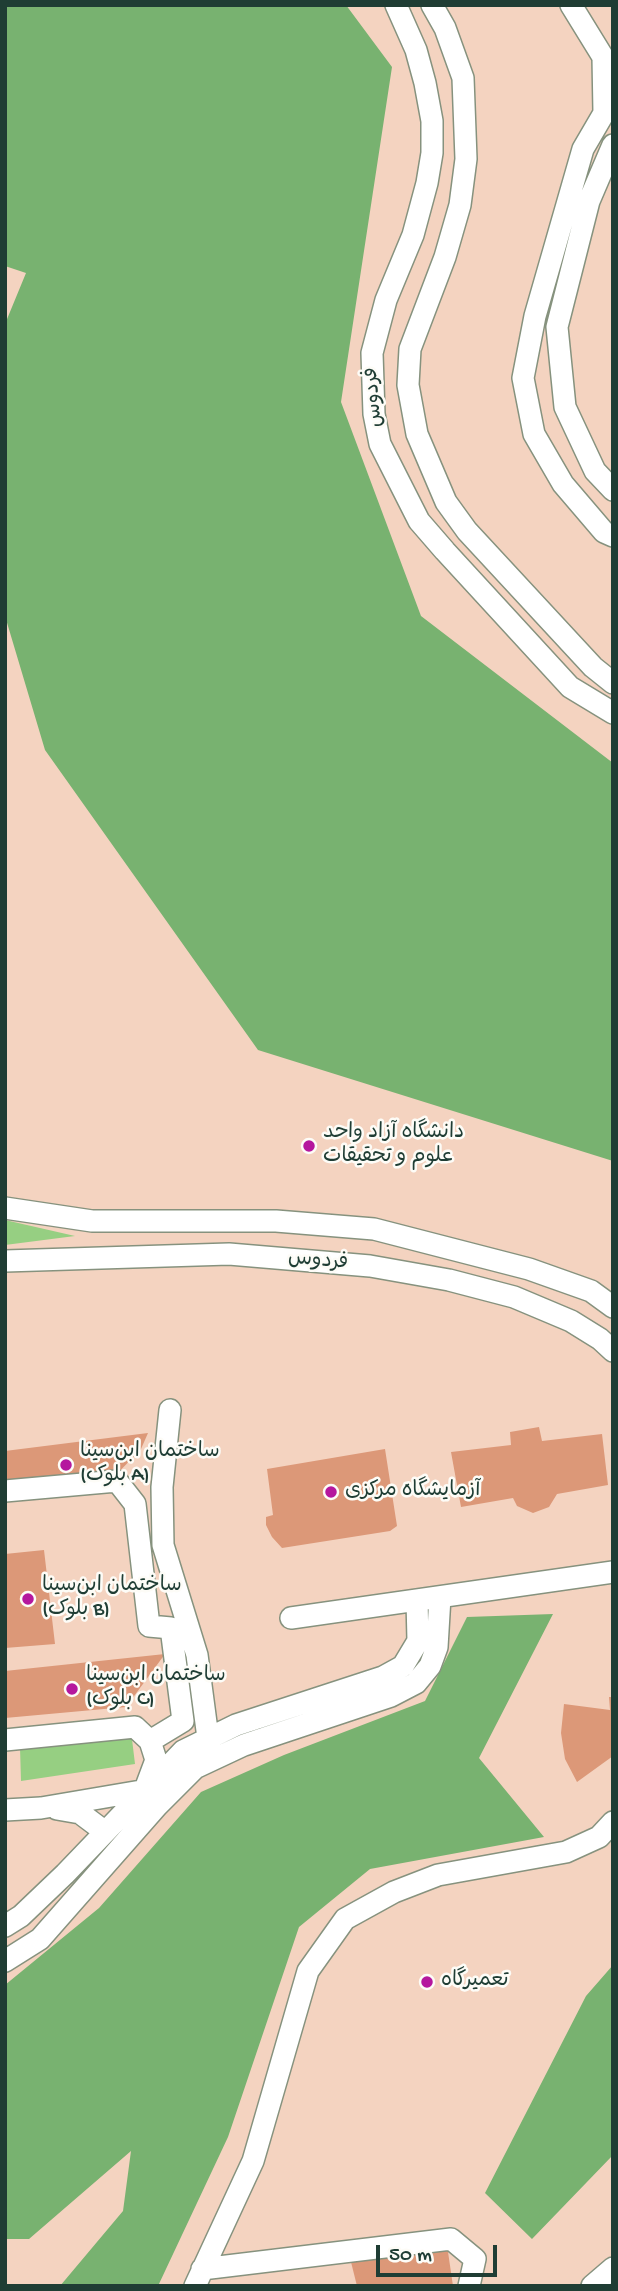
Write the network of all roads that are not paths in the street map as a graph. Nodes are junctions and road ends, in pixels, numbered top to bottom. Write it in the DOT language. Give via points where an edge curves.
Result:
graph roads {
  1 [pos="396,5"];
  2 [pos="432,5"];
  3 [pos="570,5"];
  4 [pos="608,61"];
  5 [pos="609,115"];
  6 [pos="613,145"];
  7 [pos="426,461"];
  8 [pos="391,472"];
  9 [pos="613,490"];
  10 [pos="613,536"];
  11 [pos="613,683"];
  12 [pos="613,713"];
  13 [pos="5,1208"];
  14 [pos="5,1261"];
  15 [pos="613,1307"];
  16 [pos="613,1351"];
  17 [pos="170,1410"];
  18 [pos="5,1491"];
  19 [pos="613,1572"];
  20 [pos="440,1597"];
  21 [pos="417,1600"];
  22 [pos="291,1618"];
  23 [pos="178,1622"];
  24 [pos="208,1738"];
  25 [pos="5,1740"];
  26 [pos="150,1741"];
  27 [pos="144,1788"];
  28 [pos="41,1808"];
  29 [pos="5,1810"];
  30 [pos="613,1822"];
  31 [pos="104,1831"];
  32 [pos="61,1877"];
  33 [pos="80,1895"];
  34 [pos="5,1926"];
  35 [pos="5,1961"];
  36 [pos="613,2268"];
  37 [pos="199,2278"];
  38 [pos="470,2286"];
  39 [pos="593,2286"];
  1 -- 8 [label="lane, فردوس" via="425,83 432,153 413,235 386,300 372,353 374,414"];
  2 -- 7 [label="lane, فردوس" via="463,78 466,159 460,205 445,257 410,349 408,384 416,434"];
  3 -- 4 [label="lane"];
  4 -- 5 [label="lane"];
  5 -- 10 [label="lane" via="583,149 535,316 523,378 534,434 564,484 604,532"];
  6 -- 9 [label="lane" via="589,201 557,327 565,407 595,471"];
  7 -- 8 [label="lane"];
  7 -- 11 [label="lane, فردوس" via="467,531"];
  8 -- 12 [label="lane, فردوس" via="419,521 570,687"];
  13 -- 15 [label="lane, فردوس" via="92,1221 276,1220 374,1229 529,1269 591,1291"];
  14 -- 16 [label="lane, فردوس" via="229,1254 370,1266 514,1297 571,1321"];
  17 -- 23 [label="lane" via="162,1487 163,1545"];
  18 -- 23 [label="lane" via="117,1481 135,1504 149,1626"];
  19 -- 20 [label="lane"];
  20 -- 21 [label="lane"];
  20 -- 33 [label="lane" via="437,1647 430,1666 416,1683 391,1696 244,1745 195,1768"];
  21 -- 22 [label="lane"];
  21 -- 24 [label="lane" via="418,1641 403,1666"];
  23 -- 24 [label="lane" via="197,1655"];
  23 -- 26 [label="lane" via="183,1721"];
  24 -- 27 [label="lane" via="183,1751"];
  25 -- 26 [label="lane" via="135,1727"];
  26 -- 27 [label="lane" via="156,1760"];
  27 -- 28 [label="lane"];
  27 -- 31 [label="lane"];
  28 -- 29 [label="lane"];
  28 -- 31 [label="lane" via="80,1813"];
  30 -- 37 [label="lane" via="599,1837 566,1852 438,1875 345,1919 308,1971 253,2161"];
  31 -- 32 [label="lane"];
  32 -- 33 [label="lane"];
  32 -- 34 [label="lane"];
  33 -- 35 [label="lane" via="40,1939"];
  36 -- 39 [label="lane"];
  37 -- 38 [label="lane" via="451,2239 475,2259"];
}
